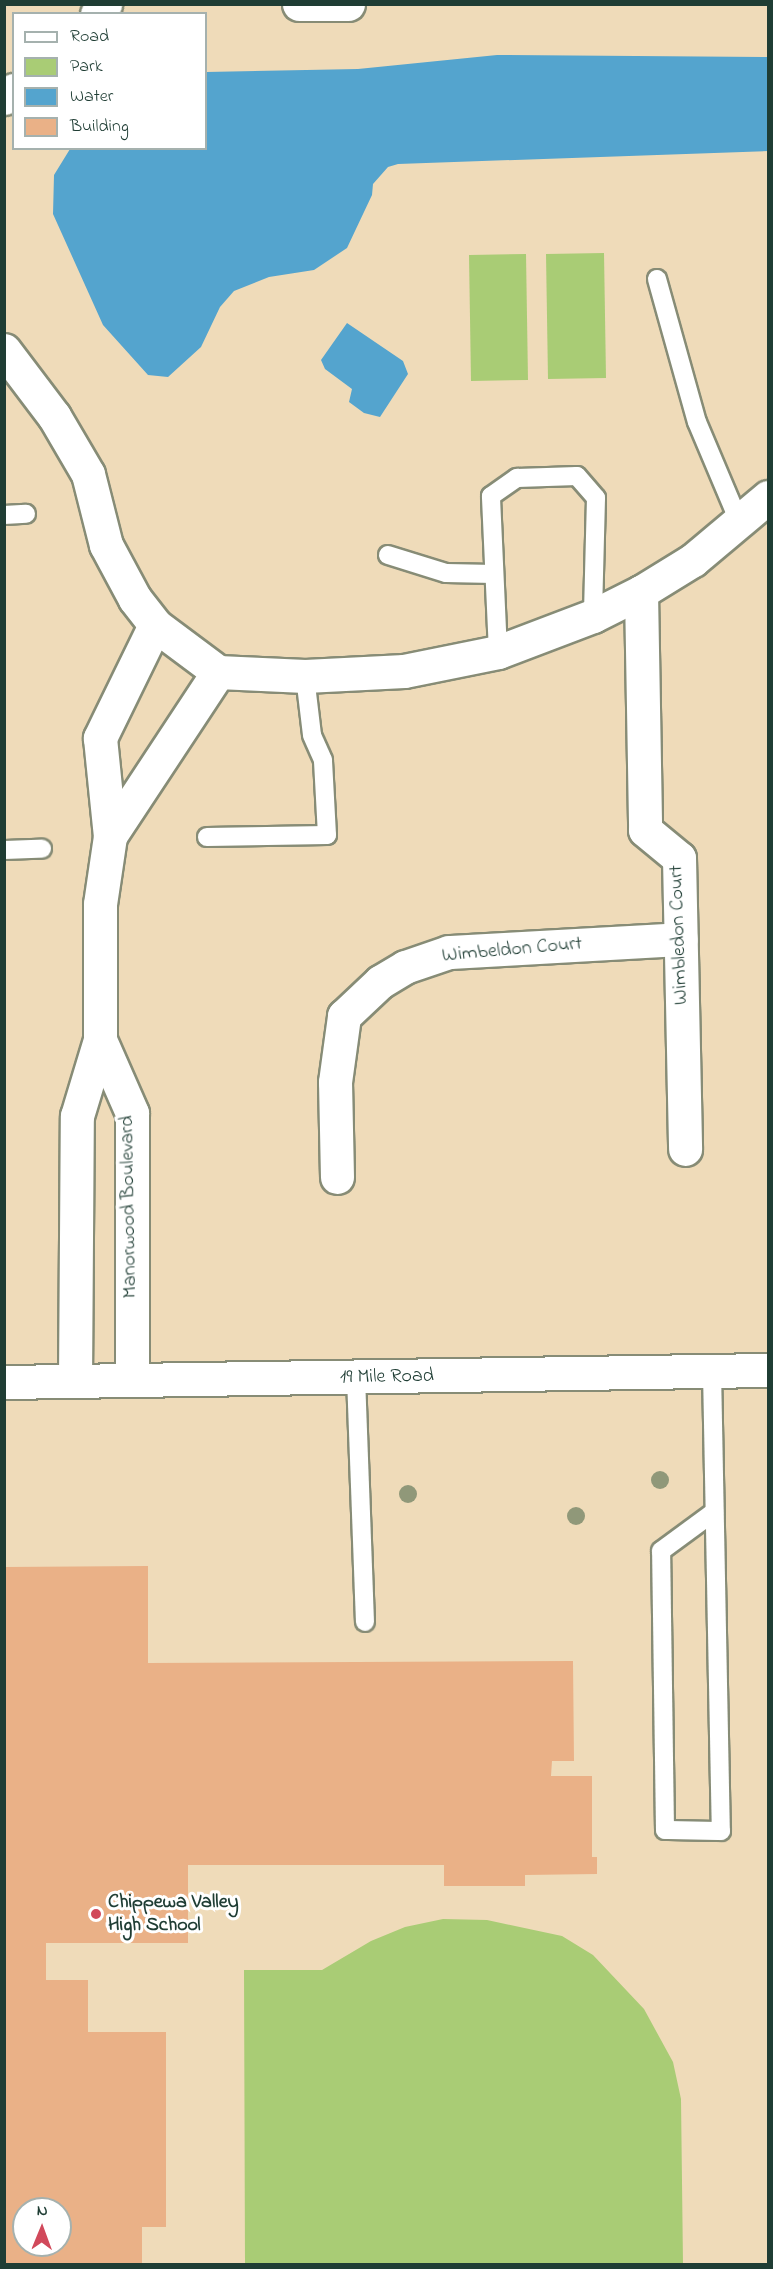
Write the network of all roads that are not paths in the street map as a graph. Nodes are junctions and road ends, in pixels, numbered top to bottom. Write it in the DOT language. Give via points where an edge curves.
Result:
graph roads {
  1 [pos="299,4"];
  2 [pos="348,4"];
  3 [pos="657,279"];
  4 [pos="4,350"];
  5 [pos="768,497"];
  6 [pos="4,514"];
  7 [pos="26,514"];
  8 [pos="738,519"];
  9 [pos="388,555"];
  10 [pos="494,574"];
  11 [pos="642,592"];
  12 [pos="593,616"];
  13 [pos="155,624"];
  14 [pos="498,652"];
  15 [pos="218,672"];
  16 [pos="305,676"];
  17 [pos="110,836"];
  18 [pos="207,837"];
  19 [pos="4,849"];
  20 [pos="42,849"];
  21 [pos="681,939"];
  22 [pos="100,1040"];
  23 [pos="685,1149"];
  24 [pos="337,1177"];
  25 [pos="768,1370"];
  26 [pos="712,1371"];
  27 [pos="356,1377"];
  28 [pos="132,1380"];
  29 [pos="75,1381"];
  30 [pos="4,1382"];
  31 [pos="714,1512"];
  32 [pos="364,1622"];
  1 -- 2 [label="street"];
  3 -- 8 [label="lane" via="697,422"];
  4 -- 13 [label="street" via="54,416 87,474 106,545 135,599"];
  5 -- 8 [label="street"];
  6 -- 7 [label="lane"];
  8 -- 11 [label="street" via="693,560"];
  9 -- 10 [label="lane" via="446,573"];
  10 -- 12 [label="lane" via="490,496 517,478 578,476 596,498"];
  10 -- 14 [label="lane"];
  11 -- 12 [label="street"];
  11 -- 21 [label="street, Wimbledon Court" via="645,830 679,858"];
  12 -- 14 [label="street"];
  13 -- 15 [label="street"];
  13 -- 17 [label="street, Manorwood Boulevard" via="100,738"];
  14 -- 16 [label="street" via="404,671"];
  15 -- 16 [label="street"];
  15 -- 17 [label="street, Manorwood Boulevard"];
  16 -- 18 [label="lane" via="312,735 323,760 327,835"];
  17 -- 22 [label="street, Manorwood Boulevard" via="100,904"];
  19 -- 20 [label="lane"];
  21 -- 23 [label="street, Wimbledon Court"];
  21 -- 24 [label="street, Wimbeldon Court" via="449,952 405,967 380,982 344,1016 335,1082"];
  22 -- 28 [label="street, Manorwood Boulevard" via="132,1113"];
  22 -- 29 [label="street, Manorwood Boulevard" via="77,1116"];
  25 -- 26 [label="street, 19 Mile Road"];
  26 -- 27 [label="street, 19 Mile Road"];
  26 -- 31 [label="lane"];
  27 -- 28 [label="street, 19 Mile Road"];
  27 -- 32 [label="lane"];
  28 -- 29 [label="street, 19 Mile Road"];
  29 -- 30 [label="street, 19 Mile Road"];
  31 -- 31 [label="lane" via="721,1831 665,1830 661,1551"];
}
